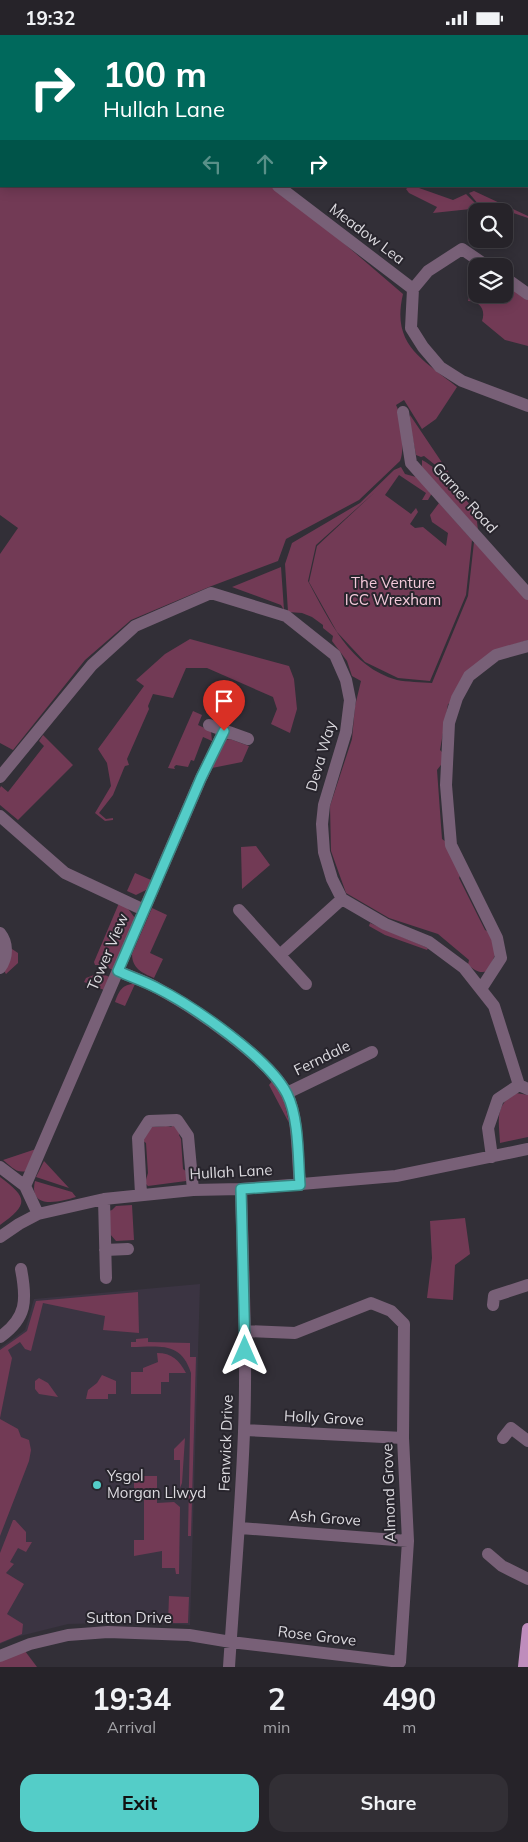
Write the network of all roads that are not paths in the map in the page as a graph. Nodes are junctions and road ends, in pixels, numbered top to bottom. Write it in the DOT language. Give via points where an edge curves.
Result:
graph roads {
  1 [pos="279,187"];
  2 [pos="475,258"];
  3 [pos="513,283"];
  4 [pos="413,289"];
  5 [pos="528,294"];
  6 [pos="528,406"];
  7 [pos="402,412"];
  8 [pos="528,595"];
  9 [pos="528,646"];
  10 [pos="209,725"];
  11 [pos="224,731"];
  12 [pos="248,739"];
  13 [pos="0,777"];
  14 [pos="0,816"];
  15 [pos="342,899"];
  16 [pos="144,910"];
  17 [pos="239,910"];
  18 [pos="0,933"];
  19 [pos="281,954"];
  20 [pos="0,968"];
  21 [pos="118,971"];
  22 [pos="306,984"];
  23 [pos="481,989"];
  24 [pos="372,1052"];
  25 [pos="523,1087"];
  26 [pos="287,1093"];
  27 [pos="527,1153"];
  28 [pos="492,1157"];
  29 [pos="0,1167"];
  30 [pos="300,1185"];
  31 [pos="25,1186"];
  32 [pos="241,1189"];
  33 [pos="193,1190"];
  34 [pos="141,1194"];
  35 [pos="104,1199"];
  36 [pos="38,1214"];
  37 [pos="0,1237"];
  38 [pos="128,1249"];
  39 [pos="105,1250"];
  40 [pos="20,1269"];
  41 [pos="106,1278"];
  42 [pos="528,1285"];
  43 [pos="492,1297"];
  44 [pos="245,1331"];
  45 [pos="0,1337"];
  46 [pos="244,1430"];
  47 [pos="403,1437"];
  48 [pos="504,1438"];
  49 [pos="528,1441"];
  50 [pos="240,1528"];
  51 [pos="408,1541"];
  52 [pos="488,1553"];
  53 [pos="528,1579"];
  54 [pos="528,1629"];
  55 [pos="231,1642"];
  56 [pos="0,1655"];
  57 [pos="400,1662"];
  58 [pos="229,1667"];
  59 [pos="524,1667"];
  1 -- 4 [label="street, Meadow Lea"];
  2 -- 4 [label="street" via="462,249 428,271"];
  3 -- 5 [label="street"];
  4 -- 6 [label="street" via="411,328 440,367 462,381"];
  7 -- 8 [label="street, Garner Road" via="411,463"];
  9 -- 23 [label="street" via="496,655 469,676 449,723 446,785 451,845 497,938 501,958"];
  10 -- 11 [label="street"];
  11 -- 12 [label="street"];
  11 -- 16 [label="street, Tower View"];
  13 -- 15 [label="street, Deva Way" via="92,665 136,626 210,593 286,616 335,655 346,680 350,700 322,823 324,852"];
  14 -- 16 [label="street" via="65,873"];
  15 -- 19 [label="street"];
  15 -- 23 [label="street" via="385,924 430,942 464,968"];
  16 -- 21 [label="street, Tower View"];
  17 -- 19 [label="street"];
  18 -- 20 [label="street" via="6,946 6,956"];
  19 -- 22 [label="street"];
  21 -- 26 [label="street" via="156,987 204,1017 249,1052"];
  21 -- 31 [label="street, Tower View"];
  23 -- 25 [label="street" via="494,1006"];
  24 -- 26 [label="street, Ferndale"];
  25 -- 28 [label="street" via="498,1099 488,1128"];
  26 -- 30 [label="street" via="294,1115"];
  27 -- 28 [label="street, Hullah Lane"];
  28 -- 30 [label="street, Hullah Lane" via="396,1176"];
  29 -- 31 [label="street"];
  30 -- 32 [label="street, Hullah Lane"];
  31 -- 36 [label="street"];
  32 -- 33 [label="street, Hullah Lane"];
  32 -- 44 [label="street, Fenwick Drive"];
  33 -- 34 [label="street, Hullah Lane"];
  33 -- 34 [label="street" via="188,1136 178,1120 149,1121 138,1137"];
  34 -- 35 [label="street, Hullah Lane"];
  35 -- 36 [label="street, Hullah Lane"];
  35 -- 39 [label="street"];
  36 -- 37 [label="street, Hullah Lane"];
  38 -- 39 [label="street"];
  39 -- 41 [label="street"];
  40 -- 45 [label="street" via="28,1281 22,1311 13,1328"];
  42 -- 43 [label="street"];
  44 -- 46 [label="street, Fenwick Drive"];
  44 -- 47 [label="street, Almond Grove" via="295,1333 371,1303 391,1311 404,1323"];
  46 -- 47 [label="street, Holly Grove"];
  46 -- 50 [label="street, Fenwick Drive"];
  47 -- 51 [label="street, Almond Grove"];
  48 -- 49 [label="street" via="511,1428"];
  50 -- 51 [label="street, Ash Grove"];
  50 -- 55 [label="street, Fenwick Drive"];
  51 -- 57 [label="street, Almond Grove"];
  52 -- 53 [label="street" via="502,1566"];
  54 -- 59 [label="main road"];
  55 -- 56 [label="street, Sutton Drive" via="190,1635 108,1632 68,1635 30,1643"];
  55 -- 57 [label="street, Rose Grove"];
  55 -- 58 [label="street, Fenwick Drive"];
}
